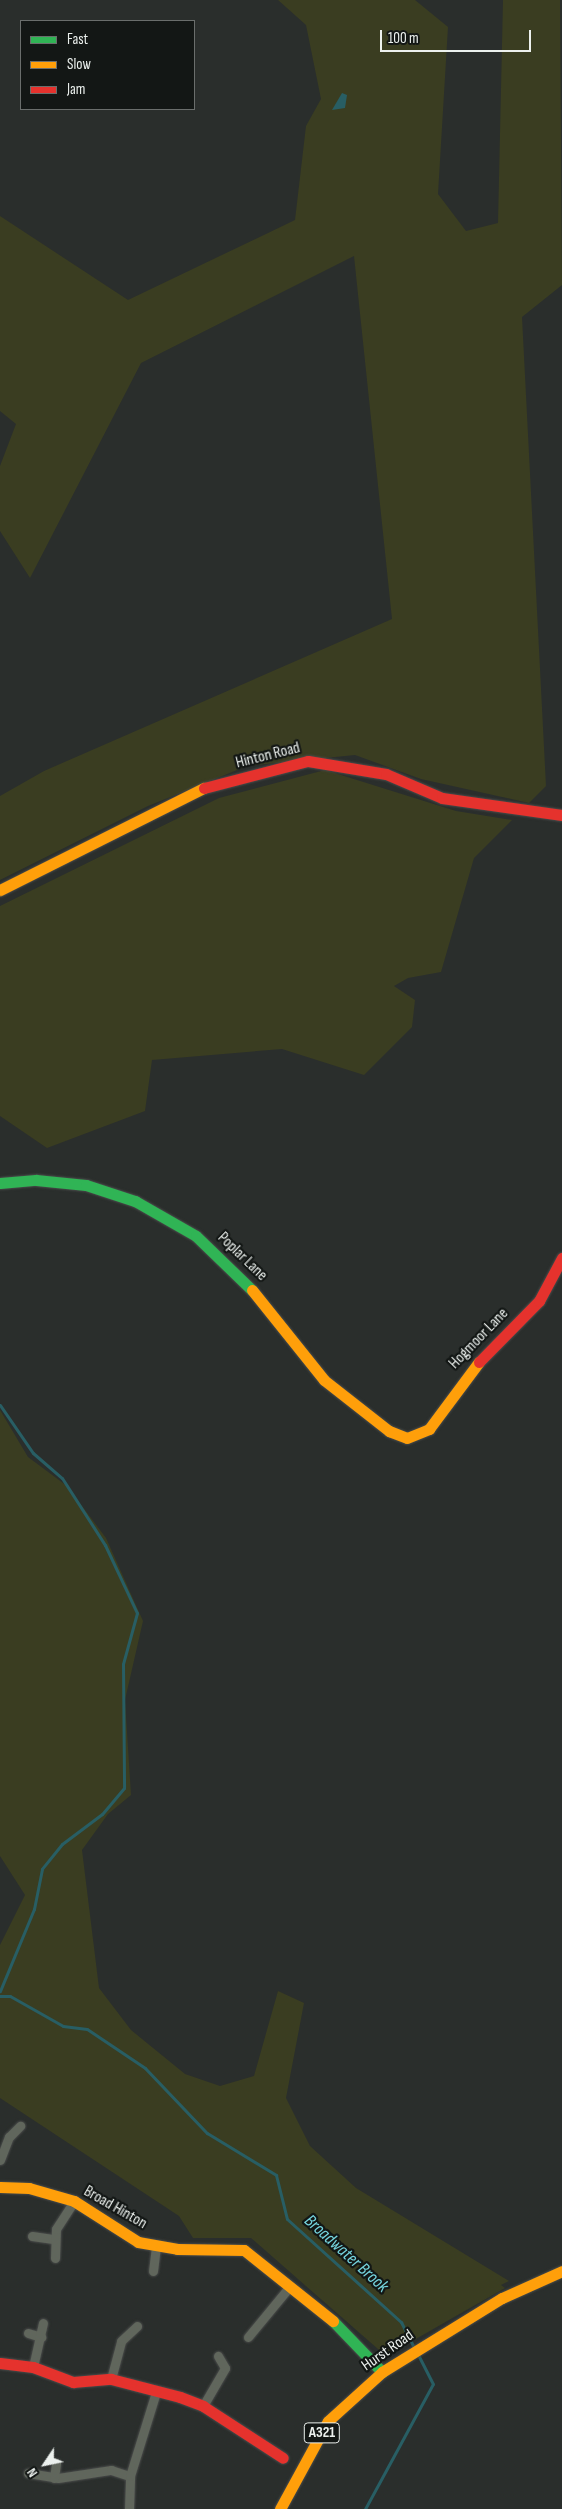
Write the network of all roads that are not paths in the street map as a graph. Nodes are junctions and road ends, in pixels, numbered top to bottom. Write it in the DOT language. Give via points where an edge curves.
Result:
graph roads {
  1 [pos="562,815"];
  2 [pos="0,890"];
  3 [pos="0,1183"];
  4 [pos="562,1258"];
  5 [pos="415,1438"];
  6 [pos="20,2126"];
  7 [pos="0,2160"];
  8 [pos="0,2187"];
  9 [pos="74,2201"];
  10 [pos="32,2236"];
  11 [pos="53,2239"];
  12 [pos="156,2245"];
  13 [pos="55,2258"];
  14 [pos="153,2271"];
  15 [pos="562,2271"];
  16 [pos="290,2286"];
  17 [pos="43,2323"];
  18 [pos="137,2326"];
  19 [pos="28,2333"];
  20 [pos="41,2337"];
  21 [pos="248,2337"];
  22 [pos="218,2356"];
  23 [pos="0,2363"];
  24 [pos="33,2367"];
  25 [pos="382,2372"];
  26 [pos="111,2379"];
  27 [pos="156,2392"];
  28 [pos="204,2406"];
  29 [pos="283,2458"];
  30 [pos="56,2463"];
  31 [pos="28,2473"];
  32 [pos="130,2476"];
  33 [pos="54,2478"];
  34 [pos="130,2509"];
  35 [pos="280,2509"];
  1 -- 2 [label="street, Hinton Road" via="442,798 386,774 308,762 242,781 216,784 162,805"];
  3 -- 5 [label="street, Poplar Lane" via="36,1180 86,1185 135,1202 196,1236 242,1277 324,1380 389,1431"];
  4 -- 5 [label="street, Hogmoor Lane" via="539,1301 479,1360 434,1422"];
  6 -- 7 [label="street" via="9,2137"];
  8 -- 9 [label="street, Broad Hinton" via="29,2188"];
  9 -- 11 [label="street"];
  9 -- 12 [label="street, Broad Hinton" via="138,2242"];
  10 -- 11 [label="street"];
  11 -- 13 [label="street"];
  12 -- 14 [label="street, Broad Hinton"];
  12 -- 16 [label="street, Broad Hinton" via="244,2250"];
  15 -- 25 [label="street, Hurst Road / A321" via="502,2298"];
  16 -- 21 [label="street"];
  16 -- 25 [label="street, Broad Hinton" via="347,2332"];
  17 -- 20 [label="street"];
  18 -- 26 [label="street" via="121,2341"];
  19 -- 20 [label="street"];
  20 -- 24 [label="street"];
  22 -- 28 [label="street" via="225,2368"];
  23 -- 24 [label="street"];
  24 -- 26 [label="street" via="72,2382"];
  25 -- 35 [label="street, Hurst Road / A321" via="328,2421"];
  26 -- 27 [label="street"];
  27 -- 28 [label="street"];
  27 -- 32 [label="street"];
  28 -- 29 [label="street" via="249,2430"];
  30 -- 33 [label="street"];
  31 -- 33 [label="street"];
  32 -- 33 [label="street" via="111,2470"];
  32 -- 34 [label="street"];
}
